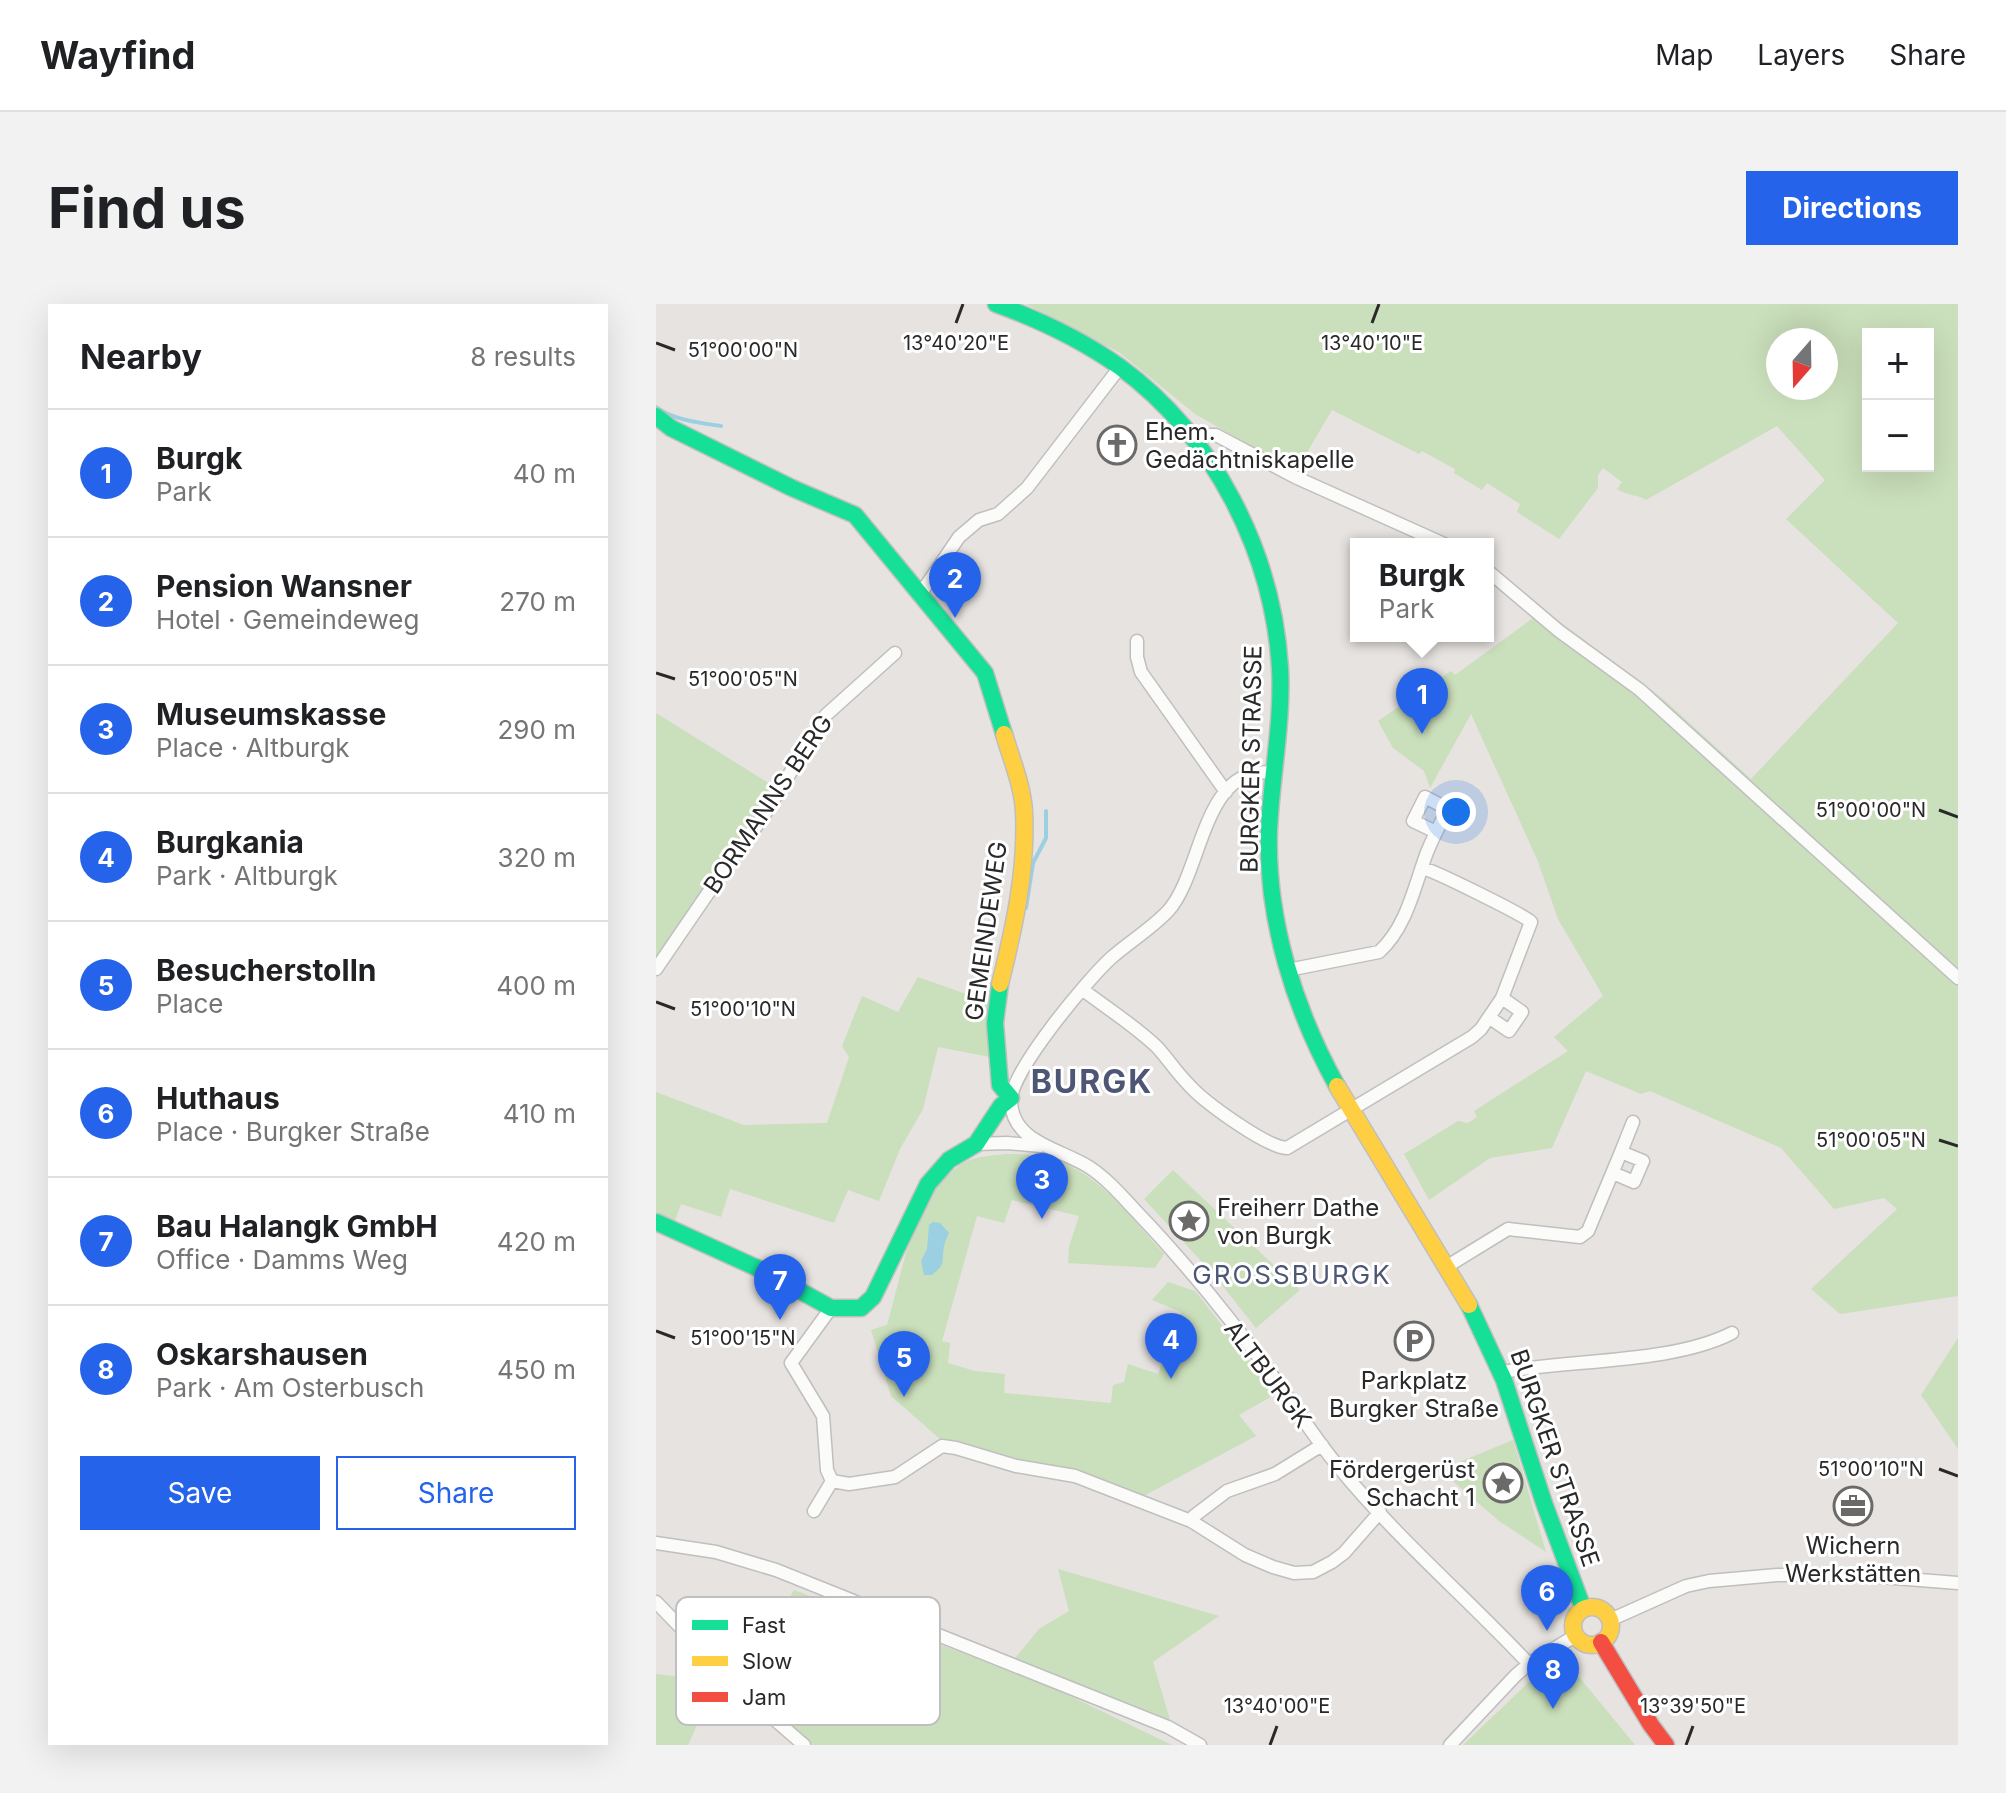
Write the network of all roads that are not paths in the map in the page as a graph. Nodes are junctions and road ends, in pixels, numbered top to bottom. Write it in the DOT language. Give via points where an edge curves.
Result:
graph roads {
  1 [pos="996,304"];
  2 [pos="1120,367"];
  3 [pos="656,416"];
  4 [pos="1194,442"];
  5 [pos="1431,538"];
  6 [pos="1494,576"];
  7 [pos="919,596"];
  8 [pos="1137,641"];
  9 [pos="895,653"];
  10 [pos="1274,773"];
  11 [pos="1226,792"];
  12 [pos="1436,832"];
  13 [pos="1422,868"];
  14 [pos="656,969"];
  15 [pos="1288,970"];
  16 [pos="1958,978"];
  17 [pos="1083,990"];
  18 [pos="1502,998"];
  19 [pos="1490,1018"];
  20 [pos="1011,1098"];
  21 [pos="1350,1109"];
  22 [pos="1633,1122"];
  23 [pos="976,1144"];
  24 [pos="1043,1147"];
  25 [pos="1621,1152"];
  26 [pos="1613,1173"];
  27 [pos="656,1222"];
  28 [pos="1446,1267"];
  29 [pos="831,1308"];
  30 [pos="1732,1333"];
  31 [pos="1503,1372"];
  32 [pos="1322,1445"];
  33 [pos="832,1481"];
  34 [pos="814,1511"];
  35 [pos="1380,1512"];
  36 [pos="1191,1521"];
  37 [pos="656,1543"];
  38 [pos="1958,1583"];
  39 [pos="843,1597"];
  40 [pos="656,1602"];
  41 [pos="1583,1608"];
  42 [pos="1610,1620"];
  43 [pos="676,1623"];
  44 [pos="940,1636"];
  45 [pos="1575,1636"];
  46 [pos="1601,1642"];
  47 [pos="1529,1664"];
  48 [pos="781,1725"];
  49 [pos="804,1745"];
  50 [pos="1200,1745"];
  51 [pos="1450,1745"];
  52 [pos="1666,1745"];
  1 -- 2 [label="main road, BURGKER STRASSE" via="1063,332"];
  2 -- 4 [label="main road, BURGKER STRASSE"];
  2 -- 7 [label="street" via="1019,497 959,537"];
  3 -- 7 [label="main road, GEMEINDEWEG" via="671,428 855,515"];
  4 -- 5 [label="street" via="1216,435"];
  4 -- 10 [label="main road, BURGKER STRASSE" via="1236,505 1264,569 1281,669"];
  6 -- 16 [label="street" via="1640,690"];
  7 -- 20 [label="main road, GEMEINDEWEG" via="985,673 1024,809 1014,929 995,1023 1000,1085"];
  8 -- 11 [label="street" via="1141,672"];
  9 -- 14 [label="street, BORMANNS BERG" via="826,715 761,820"];
  10 -- 11 [label="street" via="1255,771"];
  10 -- 15 [label="main road, BURGKER STRASSE" via="1269,854"];
  11 -- 17 [label="street" via="1170,909 1113,956"];
  12 -- 13 [label="street"];
  13 -- 15 [label="street" via="1389,943 1379,952"];
  13 -- 18 [label="street" via="1531,922"];
  15 -- 21 [label="main road, BURGKER STRASSE" via="1311,1034"];
  17 -- 20 [label="street" via="1027,1061"];
  17 -- 21 [label="street" via="1157,1047 1193,1089 1264,1142 1287,1148"];
  18 -- 19 [label="street"];
  18 -- 19 [label="street" via="1522,1012 1509,1031"];
  19 -- 21 [label="street" via="1472,1037"];
  20 -- 23 [label="main road"];
  20 -- 24 [label="street, ALTBURGK" via="1023,1131"];
  21 -- 28 [label="main road, BURGKER STRASSE"];
  22 -- 25 [label="street"];
  23 -- 24 [label="street"];
  23 -- 29 [label="main road" via="949,1160 928,1184 873,1297 861,1308"];
  24 -- 32 [label="street, ALTBURGK" via="1092,1169 1159,1235"];
  25 -- 26 [label="street"];
  25 -- 26 [label="street" via="1643,1161 1634,1182"];
  26 -- 28 [label="street" via="1588,1231 1580,1237 1508,1229"];
  27 -- 29 [label="main road"];
  28 -- 31 [label="main road, BURGKER STRASSE"];
  29 -- 33 [label="street" via="791,1363 823,1416"];
  30 -- 31 [label="street" via="1673,1351"];
  31 -- 41 [label="main road, BURGKER STRASSE"];
  32 -- 35 [label="street, ALTBURGK"];
  32 -- 36 [label="street" via="1289,1467 1227,1491"];
  33 -- 34 [label="street"];
  33 -- 36 [label="street" via="849,1484 895,1477 942,1446 1075,1476"];
  35 -- 36 [label="street" via="1332,1562 1313,1572 1294,1573 1245,1555"];
  35 -- 47 [label="street, ALTBURGK"];
  37 -- 39 [label="street" via="716,1552"];
  38 -- 42 [label="street" via="1856,1575 1721,1580 1686,1586"];
  40 -- 43 [label="street"];
  41 -- 42 [label="main road" via="1602,1609"];
  41 -- 45 [label="main road" via="1574,1618"];
  42 -- 46 [label="main road" via="1610,1633"];
  44 -- 50 [label="street" via="1168,1727"];
  45 -- 46 [label="main road" via="1590,1645"];
  45 -- 47 [label="street"];
  46 -- 52 [label="main road"];
  47 -- 51 [label="street"];
  48 -- 49 [label="street"];
}
